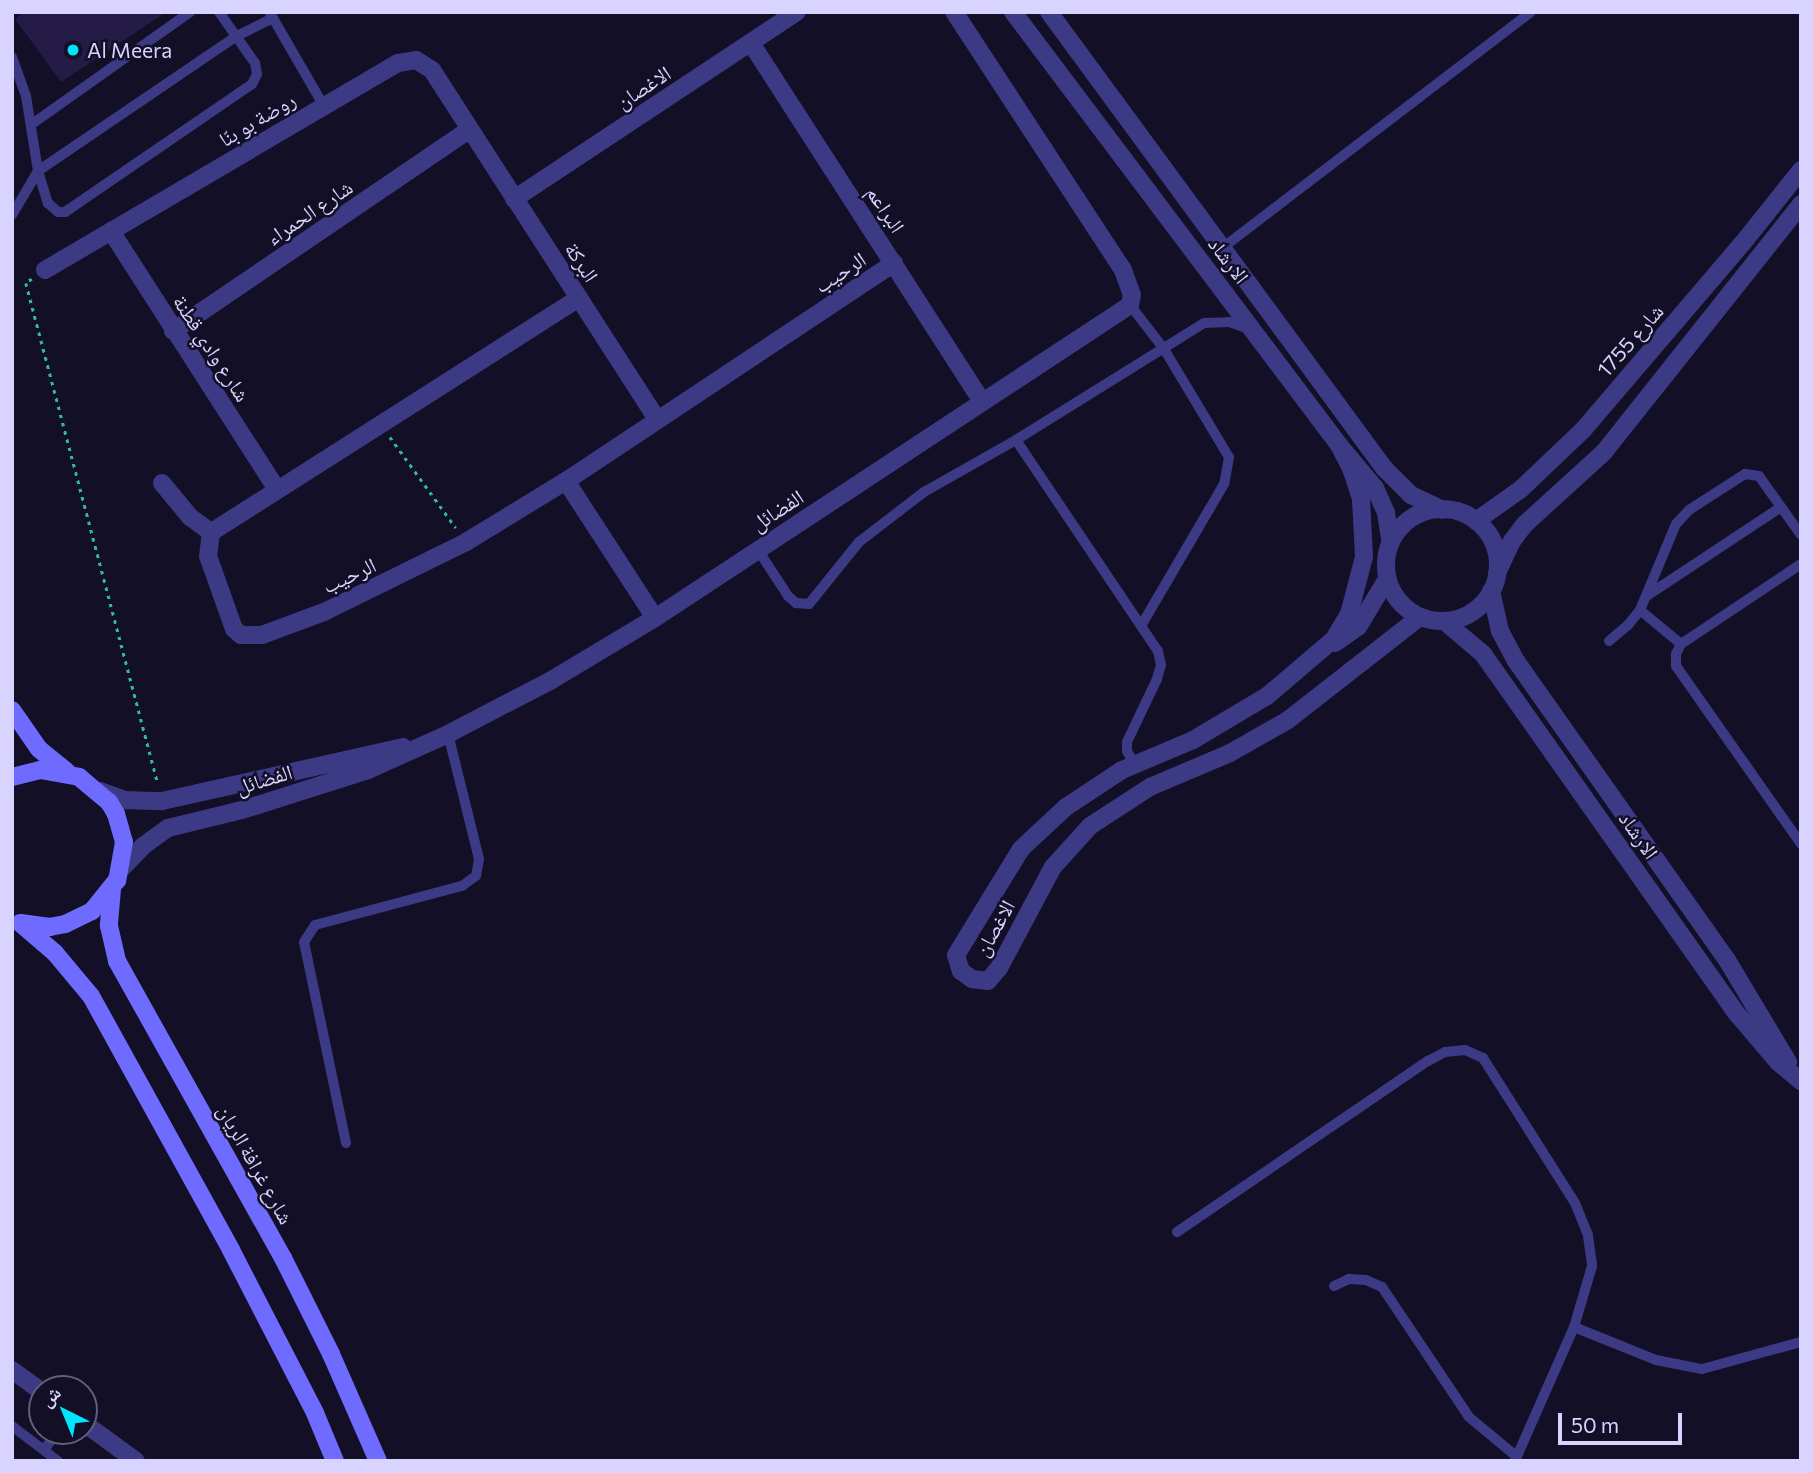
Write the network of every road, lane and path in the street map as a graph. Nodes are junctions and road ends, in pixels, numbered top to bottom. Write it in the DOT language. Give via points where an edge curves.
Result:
graph roads {
  1 [pos="190,12"];
  2 [pos="219,12"];
  3 [pos="797,12"];
  4 [pos="954,12"];
  5 [pos="1013,12"];
  6 [pos="1049,12"];
  7 [pos="1531,12"];
  8 [pos="272,15"];
  9 [pos="237,36"];
  10 [pos="751,43"];
  11 [pos="12,57"];
  12 [pos="324,106"];
  13 [pos="32,124"];
  14 [pos="469,130"];
  15 [pos="1801,170"];
  16 [pos="38,171"];
  17 [pos="514,199"];
  18 [pos="1801,204"];
  19 [pos="12,215"];
  20 [pos="111,231"];
  21 [pos="1220,249"];
  22 [pos="894,263"];
  23 [pos="45,270"];
  24 [pos="579,298"];
  25 [pos="1131,300"];
  26 [pos="1253,330"];
  27 [pos="173,331"];
  28 [pos="1164,349"];
  29 [pos="982,401"];
  30 [pos="657,419"];
  31 [pos="381,424"];
  32 [pos="1016,440"];
  33 [pos="1339,445"];
  34 [pos="566,481"];
  35 [pos="162,483"];
  36 [pos="276,488"];
  37 [pos="1781,507"];
  38 [pos="1443,510"];
  39 [pos="1476,521"];
  40 [pos="211,532"];
  41 [pos="1801,535"];
  42 [pos="466,542"];
  43 [pos="1391,543"];
  44 [pos="758,550"];
  45 [pos="1801,564"];
  46 [pos="1497,573"];
  47 [pos="1387,579"];
  48 [pos="1491,591"];
  49 [pos="1647,595"];
  50 [pos="1640,610"];
  51 [pos="1420,617"];
  52 [pos="655,618"];
  53 [pos="1444,621"];
  54 [pos="1141,626"];
  55 [pos="1609,641"];
  56 [pos="1681,644"];
  57 [pos="1312,659"];
  58 [pos="12,710"];
  59 [pos="448,734"];
  60 [pos="431,742"];
  61 [pos="1135,765"];
  62 [pos="67,772"];
  63 [pos="12,777"];
  64 [pos="100,791"];
  65 [pos="162,801"];
  66 [pos="1801,844"];
  67 [pos="120,870"];
  68 [pos="112,889"];
  69 [pos="16,921"];
  70 [pos="1799,1079"];
  71 [pos="346,1143"];
  72 [pos="1177,1232"];
  73 [pos="1334,1286"];
  74 [pos="1574,1327"];
  75 [pos="1801,1342"];
  76 [pos="12,1370"];
  77 [pos="28,1382"];
  78 [pos="12,1426"];
  79 [pos="98,1433"];
  80 [pos="48,1445"];
  81 [pos="44,1450"];
  82 [pos="1516,1459"];
  83 [pos="58,1461"];
  84 [pos="136,1461"];
  85 [pos="335,1461"];
  86 [pos="378,1461"];
  1 -- 13 [label="lane"];
  2 -- 9 [label="lane"];
  3 -- 10 [label="street, الاغصان"];
  4 -- 25 [label="street" via="1123,270"];
  5 -- 26 [label="street, الارشاد"];
  6 -- 21 [label="street, الارشاد"];
  7 -- 21 [label="lane"];
  8 -- 9 [label="lane"];
  8 -- 12 [label="lane"];
  9 -- 16 [label="lane"];
  9 -- 16 [label="lane" via="256,63 252,84 71,209 58,212 48,203"];
  10 -- 17 [label="street, الاغصان"];
  10 -- 22 [label="street, البراعم"];
  11 -- 13 [label="lane"];
  12 -- 14 [label="street, روضة بو بنّا" via="398,63 416,60 432,69"];
  12 -- 20 [label="street, روضة بو بنّا"];
  13 -- 16 [label="lane"];
  14 -- 17 [label="street, البركة"];
  14 -- 27 [label="street, شارع الحمراء"];
  15 -- 39 [label="street, شارع 1755" via="1583,430 1521,489"];
  16 -- 19 [label="lane"];
  17 -- 24 [label="street, البركة"];
  18 -- 46 [label="street" via="1604,452 1525,524 1511,541"];
  20 -- 23 [label="street, روضة بو بنّا"];
  20 -- 27 [label="street, شارع وادي قطنة"];
  21 -- 38 [label="street, الارشاد" via="1384,468 1411,495"];
  22 -- 29 [label="street, البراعم"];
  22 -- 30 [label="street, الرحيب"];
  23 -- 65 [label="path" via="26,283"];
  24 -- 30 [label="street, البركة"];
  24 -- 31 [label="street"];
  25 -- 28 [label="lane"];
  25 -- 29 [label="street, الفضائل"];
  26 -- 28 [label="lane" via="1229,322 1204,323"];
  26 -- 33 [label="street, الارشاد"];
  27 -- 36 [label="street, شارع وادي قطنة"];
  28 -- 32 [label="lane"];
  28 -- 54 [label="lane" via="1229,457 1224,484"];
  29 -- 44 [label="street, الفضائل"];
  30 -- 34 [label="street, الرحيب"];
  31 -- 36 [label="street"];
  31 -- 42 [label="path"];
  32 -- 44 [label="lane" via="924,492 859,542 808,604 796,603 788,596"];
  32 -- 54 [label="lane"];
  33 -- 43 [label="street, الارشاد" via="1382,501"];
  33 -- 57 [label="street, الاغصان" via="1361,499 1364,557 1349,614 1334,639"];
  34 -- 42 [label="street, الرحيب"];
  34 -- 52 [label="street"];
  35 -- 40 [label="street" via="190,517"];
  36 -- 40 [label="street"];
  37 -- 41 [label="lane"];
  37 -- 49 [label="lane"];
  37 -- 49 [label="lane" via="1752,473 1689,510 1671,532"];
  38 -- 39 [label="street"];
  38 -- 43 [label="street" via="1412,518"];
  39 -- 46 [label="street" via="1495,550"];
  40 -- 42 [label="street, الرحيب" via="208,556 228,617 241,635 251,637 353,600"];
  43 -- 47 [label="street"];
  44 -- 52 [label="street, الفضائل"];
  45 -- 56 [label="lane"];
  46 -- 48 [label="street"];
  47 -- 51 [label="street" via="1397,600"];
  47 -- 57 [label="street, الاغصان" via="1358,627"];
  48 -- 53 [label="street" via="1472,612"];
  48 -- 70 [label="street, الارشاد" via="1500,631 1516,661 1727,960"];
  49 -- 50 [label="lane"];
  50 -- 55 [label="lane"];
  50 -- 56 [label="lane"];
  51 -- 53 [label="street"];
  51 -- 61 [label="street, الاغصان" via="1288,720 1230,753 1150,787 1090,826 1053,867 988,981 972,979 961,971 956,955 1021,849 1066,807"];
  52 -- 59 [label="street, الفضائل" via="550,681"];
  53 -- 70 [label="street, الارشاد" via="1483,653 1738,1015"];
  54 -- 61 [label="lane" via="1158,651 1161,666 1127,742"];
  56 -- 66 [label="lane" via="1676,654 1681,676"];
  57 -- 61 [label="street, الاغصان" via="1236,715"];
  58 -- 62 [label="main road" via="39,749"];
  59 -- 60 [label="street, الفضائل"];
  59 -- 71 [label="lane" via="479,859 476,876 462,886 315,925 304,943"];
  60 -- 65 [label="street, الفضائل"];
  60 -- 67 [label="street, الفضائل" via="343,778 168,828 143,845"];
  62 -- 63 [label="main road" via="40,770"];
  62 -- 64 [label="main road"];
  64 -- 65 [label="street, الفضائل" via="125,800"];
  64 -- 67 [label="main road" via="121,828"];
  67 -- 68 [label="main road"];
  68 -- 69 [label="main road" via="92,911 65,924"];
  68 -- 86 [label="main road, شارع غرافة الريان" via="108,926 117,961 283,1258"];
  69 -- 85 [label="main road" via="55,953 91,996 231,1250"];
  72 -- 74 [label="lane" via="1428,1061 1445,1052 1465,1050 1482,1058 1495,1073 1575,1203 1588,1236 1592,1266"];
  73 -- 82 [label="lane" via="1349,1279 1382,1287 1461,1407"];
  74 -- 75 [label="lane" via="1656,1360 1702,1369"];
  74 -- 82 [label="lane"];
  76 -- 77 [label="street"];
  78 -- 81 [label="lane"];
  79 -- 84 [label="street"];
  80 -- 81 [label="lane"];
  81 -- 83 [label="lane"];
}
